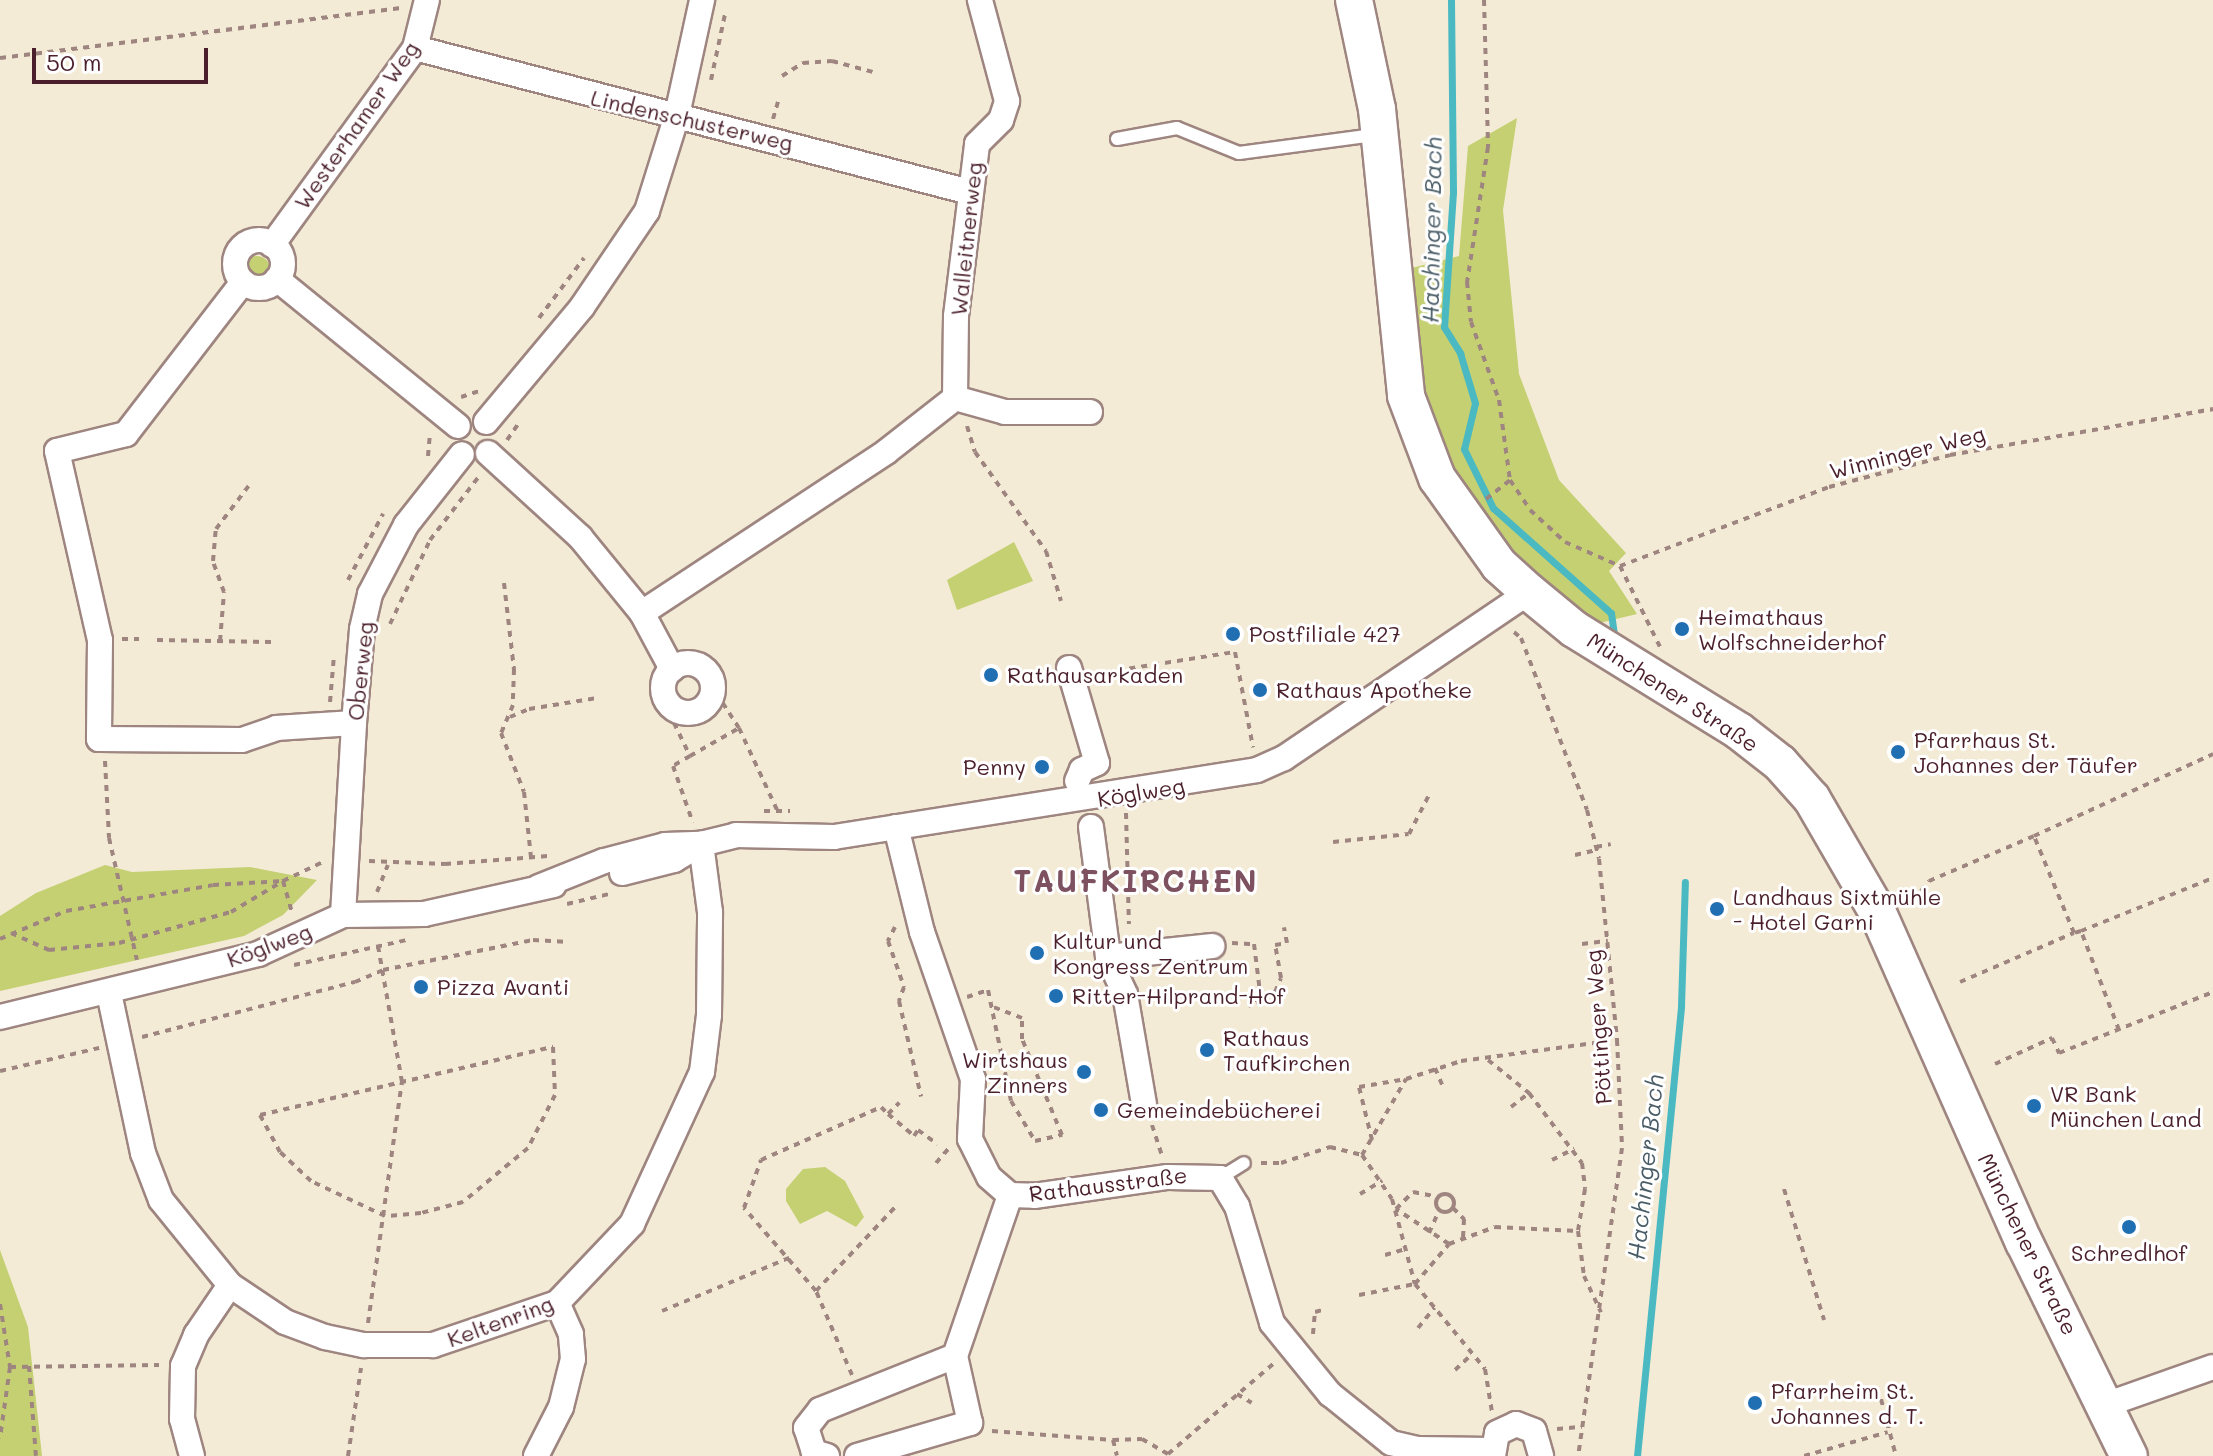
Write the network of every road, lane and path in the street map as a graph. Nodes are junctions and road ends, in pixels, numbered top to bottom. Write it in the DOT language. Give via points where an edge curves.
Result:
graph roads {
  1 [pos="702,0"];
  2 [pos="728,0"];
  3 [pos="980,0"];
  4 [pos="1354,0"];
  5 [pos="1484,0"];
  6 [pos="427,3"];
  7 [pos="415,48"];
  8 [pos="0,58"];
  9 [pos="873,72"];
  10 [pos="782,76"];
  11 [pos="689,118"];
  12 [pos="1379,134"];
  13 [pos="1117,139"];
  14 [pos="970,192"];
  15 [pos="272,245"];
  16 [pos="277,279"];
  17 [pos="243,282"];
  18 [pos="955,398"];
  19 [pos="2213,409"];
  20 [pos="1090,412"];
  21 [pos="522,418"];
  22 [pos="486,422"];
  23 [pos="458,426"];
  24 [pos="462,454"];
  25 [pos="490,455"];
  26 [pos="1510,480"];
  27 [pos="250,484"];
  28 [pos="1480,504"];
  29 [pos="1620,566"];
  30 [pos="504,583"];
  31 [pos="1529,592"];
  32 [pos="1061,601"];
  33 [pos="642,613"];
  34 [pos="1497,617"];
  35 [pos="388,632"];
  36 [pos="157,640"];
  37 [pos="220,641"];
  38 [pos="272,642"];
  39 [pos="672,669"];
  40 [pos="1070,673"];
  41 [pos="1663,684"];
  42 [pos="713,688"];
  43 [pos="597,698"];
  44 [pos="676,711"];
  45 [pos="507,718"];
  46 [pos="354,723"];
  47 [pos="739,728"];
  48 [pos="99,739"];
  49 [pos="2213,754"];
  50 [pos="690,756"];
  51 [pos="1257,770"];
  52 [pos="1077,781"];
  53 [pos="1429,795"];
  54 [pos="1127,821"];
  55 [pos="896,827"];
  56 [pos="1091,827"];
  57 [pos="697,834"];
  58 [pos="2034,836"];
  59 [pos="782,837"];
  60 [pos="1333,842"];
  61 [pos="1611,844"];
  62 [pos="371,846"];
  63 [pos="1596,848"];
  64 [pos="1575,855"];
  65 [pos="531,858"];
  66 [pos="324,861"];
  67 [pos="370,862"];
  68 [pos="2213,878"];
  69 [pos="283,881"];
  70 [pos="1921,891"];
  71 [pos="122,899"];
  72 [pos="343,915"];
  73 [pos="898,915"];
  74 [pos="1284,927"];
  75 [pos="2081,931"];
  76 [pos="11,933"];
  77 [pos="2074,933"];
  78 [pos="0,939"];
  79 [pos="131,941"];
  80 [pos="1608,941"];
  81 [pos="569,942"];
  82 [pos="1582,944"];
  83 [pos="1218,945"];
  84 [pos="378,946"];
  85 [pos="1122,951"];
  86 [pos="383,970"];
  87 [pos="157,980"];
  88 [pos="1960,982"];
  89 [pos="2213,992"];
  90 [pos="109,993"];
  91 [pos="967,997"];
  92 [pos="1261,1000"];
  93 [pos="1248,1006"];
  94 [pos="994,1007"];
  95 [pos="0,1017"];
  96 [pos="2119,1030"];
  97 [pos="1617,1040"];
  98 [pos="120,1043"];
  99 [pos="1487,1059"];
  100 [pos="1995,1064"];
  101 [pos="1435,1068"];
  102 [pos="0,1071"];
  103 [pos="1007,1079"];
  104 [pos="1406,1079"];
  105 [pos="402,1082"];
  106 [pos="995,1083"];
  107 [pos="1444,1089"];
  108 [pos="1529,1093"];
  109 [pos="921,1096"];
  110 [pos="899,1103"];
  111 [pos="1144,1104"];
  112 [pos="1511,1107"];
  113 [pos="888,1114"];
  114 [pos="1372,1140"];
  115 [pos="937,1144"];
  116 [pos="1574,1149"];
  117 [pos="1362,1155"];
  118 [pos="1552,1160"];
  119 [pos="1165,1163"];
  120 [pos="1244,1163"];
  121 [pos="1220,1178"];
  122 [pos="1383,1181"];
  123 [pos="1784,1189"];
  124 [pos="1360,1194"];
  125 [pos="1010,1195"];
  126 [pos="1438,1197"];
  127 [pos="896,1206"];
  128 [pos="1453,1208"];
  129 [pos="1396,1209"];
  130 [pos="1439,1211"];
  131 [pos="385,1216"];
  132 [pos="1578,1231"];
  133 [pos="1429,1233"];
  134 [pos="1463,1239"];
  135 [pos="1449,1244"];
  136 [pos="1406,1249"];
  137 [pos="1385,1255"];
  138 [pos="789,1258"];
  139 [pos="1415,1284"];
  140 [pos="230,1285"];
  141 [pos="816,1291"];
  142 [pos="1359,1295"];
  143 [pos="557,1303"];
  144 [pos="0,1304"];
  145 [pos="1435,1308"];
  146 [pos="662,1311"];
  147 [pos="370,1314"];
  148 [pos="1602,1314"];
  149 [pos="1824,1320"];
  150 [pos="1418,1328"];
  151 [pos="1289,1350"];
  152 [pos="1472,1354"];
  153 [pos="955,1356"];
  154 [pos="168,1365"];
  155 [pos="29,1366"];
  156 [pos="10,1367"];
  157 [pos="2213,1367"];
  158 [pos="1455,1370"];
  159 [pos="361,1374"];
  160 [pos="860,1394"];
  161 [pos="1237,1394"];
  162 [pos="1881,1399"];
  163 [pos="1252,1403"];
  164 [pos="2105,1405"];
  165 [pos="995,1432"];
  166 [pos="1888,1432"];
  167 [pos="0,1438"];
  168 [pos="1113,1440"];
  169 [pos="1494,1446"];
  170 [pos="1821,1454"];
  171 [pos="1166,1455"];
  172 [pos="36,1456"];
  173 [pos="192,1456"];
  174 [pos="348,1456"];
  175 [pos="536,1456"];
  176 [pos="827,1456"];
  177 [pos="857,1456"];
  178 [pos="1117,1456"];
  179 [pos="1541,1456"];
  180 [pos="1578,1456"];
  181 [pos="1804,1456"];
  182 [pos="1896,1456"];
  183 [pos="2129,1456"];
  1 -- 11 [label="street"];
  2 -- 11 [label="path"];
  3 -- 14 [label="street, Walleitnerweg" via="1007,101 1001,120 977,144"];
  4 -- 12 [label="main road, Münchener Straße" via="1369,58"];
  5 -- 26 [label="path" via="1488,147 1467,282 1471,322 1499,400"];
  6 -- 7 [label="street, Westerhamer Weg"];
  6 -- 8 [label="path"];
  7 -- 11 [label="street, Lindenschusterweg"];
  7 -- 15 [label="street, Westerhamer Weg"];
  9 -- 10 [label="path" via="832,61 803,63"];
  11 -- 14 [label="street, Lindenschusterweg"];
  11 -- 22 [label="street" via="647,211 582,307"];
  12 -- 13 [label="lane" via="1239,153 1177,128"];
  12 -- 31 [label="main road, Münchener Straße" via="1397,345 1422,448 1464,520 1499,565"];
  14 -- 18 [label="street, Walleitnerweg" via="956,316"];
  15 -- 16 [label="street" via="283,265"];
  15 -- 17 [label="street" via="249,242 238,253 235,268"];
  16 -- 17 [label="street" via="257,288"];
  16 -- 23 [label="street"];
  17 -- 48 [label="street" via="126,434 57,451 100,640"];
  18 -- 20 [label="street" via="1005,412"];
  18 -- 32 [label="path" via="975,452 1046,551"];
  18 -- 33 [label="street" via="840,484 781,517"];
  19 -- 29 [label="path, Winninger Weg" via="1950,455 1829,487"];
  21 -- 25 [label="path"];
  22 -- 23 [label="street" via="468,419"];
  22 -- 25 [label="street" via="494,437"];
  23 -- 24 [label="street" via="455,444"];
  24 -- 25 [label="street"];
  24 -- 46 [label="street, Oberweg" via="406,525 370,594"];
  25 -- 33 [label="street" via="580,537"];
  25 -- 35 [label="path" via="430,540 403,589"];
  26 -- 28 [label="path"];
  26 -- 29 [label="path" via="1530,510 1565,542"];
  27 -- 37 [label="path" via="216,529 213,561 224,592"];
  29 -- 41 [label="path" via="1664,657"];
  30 -- 45 [label="path" via="514,669"];
  31 -- 34 [label="street, Köglweg"];
  31 -- 41 [label="main road, Münchener Straße" via="1574,629"];
  33 -- 39 [label="street"];
  34 -- 51 [label="street, Köglweg" via="1284,758"];
  34 -- 63 [label="path, Pöttinger Weg" via="1521,638 1569,757"];
  36 -- 37 [label="path"];
  37 -- 38 [label="path"];
  39 -- 42 [label="street" via="695,664 708,673"];
  39 -- 44 [label="street" via="663,691"];
  40 -- 51 [label="path" via="1235,652"];
  40 -- 52 [label="street" via="1097,763 1082,770"];
  41 -- 164 [label="main road, Münchener Straße" via="1780,763 1812,799 1847,853 2024,1242"];
  42 -- 44 [label="street" via="704,708"];
  42 -- 47 [label="path"];
  43 -- 45 [label="path" via="529,709"];
  44 -- 50 [label="path" via="674,723"];
  45 -- 65 [label="path" via="501,733 524,792"];
  46 -- 48 [label="street" via="276,728 242,740"];
  46 -- 72 [label="street, Oberweg"];
  47 -- 50 [label="path"];
  47 -- 59 [label="path" via="777,808"];
  48 -- 71 [label="path" via="105,758 109,838"];
  49 -- 58 [label="path"];
  50 -- 57 [label="path" via="673,766"];
  51 -- 55 [label="street, Köglweg"];
  53 -- 60 [label="path" via="1409,834"];
  54 -- 85 [label="path"];
  55 -- 59 [label="street, Köglweg" via="834,837"];
  55 -- 125 [label="street, Rathausstraße" via="922,932 973,1079 970,1139 989,1177"];
  56 -- 85 [label="street"];
  57 -- 59 [label="street, Köglweg"];
  57 -- 72 [label="street, Köglweg" via="674,860 424,914"];
  57 -- 143 [label="street, Keltenring" via="710,912 709,1015 702,1072 632,1224"];
  58 -- 70 [label="path" via="1929,881"];
  58 -- 77 [label="path"];
  61 -- 63 [label="path"];
  62 -- 67 [label="path"];
  63 -- 64 [label="path"];
  63 -- 80 [label="path, Pöttinger Weg"];
  66 -- 69 [label="path"];
  68 -- 75 [label="path"];
  69 -- 71 [label="path"];
  69 -- 79 [label="path" via="231,912"];
  71 -- 76 [label="path" via="66,911"];
  71 -- 79 [label="path"];
  72 -- 87 [label="street, Köglweg" via="258,954"];
  73 -- 109 [label="path" via="888,941 904,987 899,1001"];
  74 -- 92 [label="path" via="1287,943 1275,945 1281,978 1275,992"];
  75 -- 77 [label="path"];
  75 -- 96 [label="path"];
  76 -- 78 [label="path"];
  76 -- 79 [label="path" via="49,950"];
  77 -- 88 [label="path"];
  79 -- 87 [label="path" via="139,965 153,963"];
  80 -- 82 [label="path"];
  80 -- 97 [label="path, Pöttinger Weg"];
  81 -- 86 [label="path" via="533,940"];
  83 -- 85 [label="street"];
  83 -- 92 [label="path" via="1246,940 1254,944"];
  84 -- 86 [label="path"];
  85 -- 111 [label="street"];
  86 -- 98 [label="path" via="355,982"];
  86 -- 105 [label="path"];
  87 -- 90 [label="street, Köglweg"];
  89 -- 96 [label="path"];
  90 -- 95 [label="street, Köglweg"];
  90 -- 98 [label="street, Keltenring"];
  91 -- 94 [label="path" via="988,990"];
  92 -- 93 [label="path"];
  94 -- 103 [label="path"];
  94 -- 103 [label="path" via="1022,1018 1022,1039 1062,1135 1035,1141 1011,1101"];
  96 -- 100 [label="path" via="2059,1053 2052,1038"];
  97 -- 99 [label="path"];
  97 -- 148 [label="path, Pöttinger Weg" via="1622,1148"];
  98 -- 102 [label="path"];
  98 -- 140 [label="street, Keltenring" via="143,1153 161,1200"];
  99 -- 101 [label="path"];
  99 -- 108 [label="path"];
  101 -- 104 [label="path"];
  101 -- 107 [label="path"];
  103 -- 106 [label="path"];
  104 -- 114 [label="path"];
  104 -- 114 [label="path" via="1359,1087"];
  105 -- 131 [label="path"];
  105 -- 131 [label="path" via="260,1115 280,1152 311,1181"];
  105 -- 131 [label="path" via="553,1047 555,1095 528,1148 463,1202"];
  108 -- 112 [label="path"];
  108 -- 116 [label="path"];
  110 -- 113 [label="path"];
  111 -- 119 [label="path"];
  113 -- 115 [label="path" via="914,1136 918,1130"];
  113 -- 138 [label="path" via="881,1107 761,1160 744,1208"];
  114 -- 117 [label="path"];
  116 -- 118 [label="path"];
  116 -- 132 [label="path" via="1585,1189"];
  117 -- 120 [label="path" via="1330,1147 1281,1163"];
  117 -- 122 [label="path"];
  120 -- 121 [label="lane"];
  121 -- 125 [label="street, Rathausstraße" via="1200,1174"];
  121 -- 151 [label="street, Rathausstraße" via="1237,1206 1259,1295"];
  122 -- 124 [label="path"];
  122 -- 129 [label="path"];
  123 -- 149 [label="path"];
  125 -- 153 [label="street"];
  126 -- 128 [label="path" via="1448,1195"];
  126 -- 129 [label="path" via="1419,1190"];
  126 -- 130 [label="path"];
  127 -- 141 [label="path"];
  128 -- 130 [label="path"];
  128 -- 134 [label="path" via="1464,1219"];
  129 -- 133 [label="path"];
  129 -- 136 [label="path"];
  130 -- 133 [label="path"];
  131 -- 147 [label="path"];
  132 -- 134 [label="path" via="1507,1226"];
  132 -- 148 [label="path" via="1584,1276"];
  133 -- 135 [label="path"];
  134 -- 135 [label="path"];
  135 -- 139 [label="path"];
  136 -- 137 [label="path"];
  136 -- 139 [label="path"];
  138 -- 141 [label="path"];
  138 -- 146 [label="path"];
  139 -- 142 [label="path"];
  139 -- 145 [label="path"];
  140 -- 143 [label="street, Keltenring" via="285,1322 364,1345 433,1345"];
  140 -- 173 [label="street" via="196,1335 183,1366 182,1419"];
  141 -- 160 [label="path"];
  143 -- 175 [label="street" via="571,1334 573,1359 561,1407"];
  144 -- 156 [label="path"];
  145 -- 150 [label="path"];
  145 -- 152 [label="path"];
  148 -- 180 [label="path, Pöttinger Weg"];
  151 -- 161 [label="path"];
  151 -- 169 [label="street, Rathausstraße" via="1340,1403 1391,1443 1418,1449"];
  152 -- 158 [label="path"];
  152 -- 169 [label="path" via="1485,1369"];
  153 -- 160 [label="street"];
  153 -- 177 [label="street" via="970,1423"];
  154 -- 155 [label="path"];
  155 -- 156 [label="path"];
  155 -- 172 [label="path"];
  156 -- 167 [label="path"];
  157 -- 164 [label="street"];
  159 -- 174 [label="path"];
  160 -- 176 [label="street" via="820,1410 806,1428 814,1452"];
  161 -- 163 [label="path"];
  161 -- 171 [label="path"];
  162 -- 166 [label="path"];
  164 -- 183 [label="main road, Münchener Straße"];
  165 -- 168 [label="path"];
  166 -- 170 [label="path"];
  166 -- 182 [label="path"];
  168 -- 171 [label="path" via="1142,1439"];
  168 -- 178 [label="path"];
  169 -- 179 [label="street, Rathausstraße" via="1516,1424 1534,1431"];
  170 -- 181 [label="path"];
}
